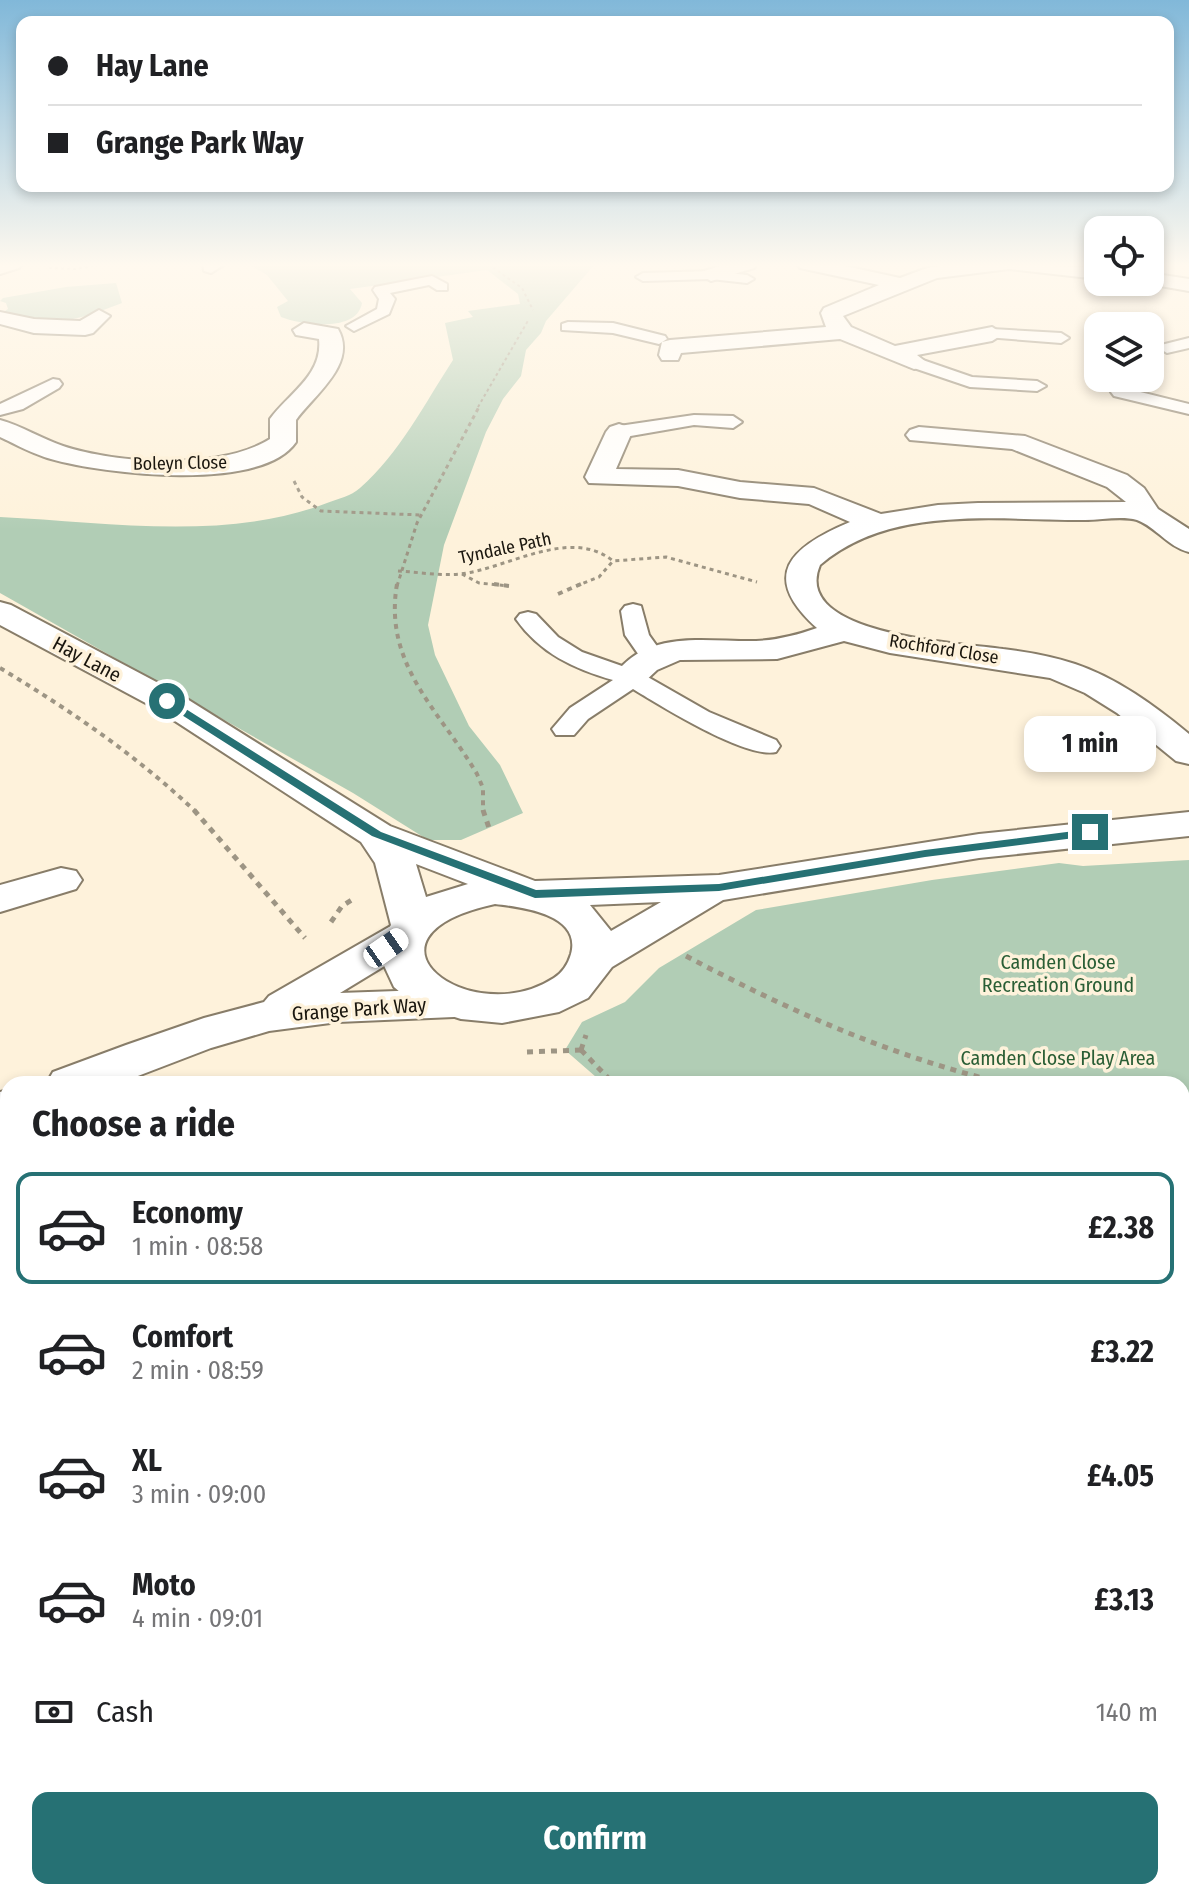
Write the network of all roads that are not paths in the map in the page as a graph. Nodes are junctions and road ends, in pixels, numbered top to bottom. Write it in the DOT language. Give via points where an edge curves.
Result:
graph roads {
  1 [pos="331,353"];
  2 [pos="892,353"];
  3 [pos="914,362"];
  4 [pos="53,384"];
  5 [pos="1037,386"];
  6 [pos="1120,392"];
  7 [pos="1189,409"];
  8 [pos="0,410"];
  9 [pos="733,422"];
  10 [pos="0,428"];
  11 [pos="619,432"];
  12 [pos="919,435"];
  13 [pos="1147,513"];
  14 [pos="875,522"];
  15 [pos="1189,543"];
  16 [pos="633,611"];
  17 [pos="0,612"];
  18 [pos="528,619"];
  19 [pos="844,630"];
  20 [pos="641,666"];
  21 [pos="565,729"];
  22 [pos="767,746"];
  23 [pos="1189,753"];
  24 [pos="1189,824"];
  25 [pos="376,834"];
  26 [pos="61,880"];
  27 [pos="719,888"];
  28 [pos="530,893"];
  29 [pos="0,899"];
  30 [pos="408,930"];
  31 [pos="594,959"];
  32 [pos="454,1003"];
  33 [pos="265,1017"];
  34 [pos="96,1076"];
  1 -- 10 [label="street, Boleyn Close" via="313,387 285,415 283,442 255,458 190,467 103,462 58,453"];
  2 -- 3 [label="street"];
  3 -- 5 [label="lane" via="970,382"];
  4 -- 8 [label="lane"];
  6 -- 7 [label="lane"];
  9 -- 11 [label="lane" via="694,420"];
  11 -- 14 [label="street" via="599,477 678,478 814,496"];
  12 -- 13 [label="street" via="1016,441 1117,481"];
  13 -- 14 [label="street" via="997,511"];
  13 -- 15 [label="street"];
  14 -- 19 [label="street, Rochford Close" via="815,551 804,565 801,588 809,604"];
  16 -- 20 [label="lane"];
  17 -- 25 [label="street, Hay Lane" via="167,701"];
  18 -- 20 [label="lane" via="564,654"];
  19 -- 20 [label="street" via="777,650 683,648"];
  19 -- 23 [label="street, Rochford Close" via="1060,670 1104,690"];
  20 -- 21 [label="lane" via="619,691 579,713"];
  20 -- 22 [label="lane" via="700,718"];
  24 -- 27 [label="street, Grange Park Way" via="979,846"];
  25 -- 28 [label="street, Hay Lane"];
  25 -- 30 [label="street, Hay Lane" via="395,863"];
  26 -- 29 [label="street"];
  27 -- 28 [label="street, Grange Park Way"];
  27 -- 31 [label="street, Grange Park Way" via="664,933"];
  28 -- 30 [label="street, Grange Park Way" via="495,891 456,898 429,909"];
  28 -- 31 [label="street, Grange Park Way" via="556,900 583,918 596,938"];
  30 -- 32 [label="street, Grange Park Way" via="400,956 408,975 426,991"];
  30 -- 33 [label="street, Grange Park Way"];
  31 -- 32 [label="street, Grange Park Way" via="577,982 538,1002 503,1008"];
  32 -- 33 [label="street, Grange Park Way"];
  33 -- 34 [label="street, Grange Park Way"];
}
